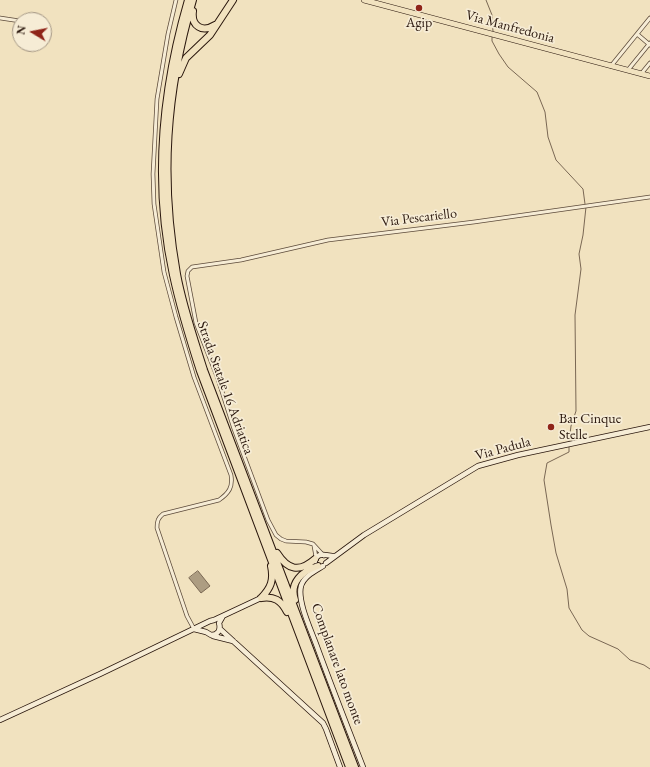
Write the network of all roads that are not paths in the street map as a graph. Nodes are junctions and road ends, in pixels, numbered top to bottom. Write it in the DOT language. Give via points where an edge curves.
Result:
graph roads {
  1 [pos="176,0"];
  2 [pos="188,0"];
  3 [pos="194,0"];
  4 [pos="233,0"];
  5 [pos="364,0"];
  6 [pos="0,18"];
  7 [pos="650,18"];
  8 [pos="12,20"];
  9 [pos="218,24"];
  10 [pos="637,34"];
  11 [pos="650,44"];
  12 [pos="650,63"];
  13 [pos="611,66"];
  14 [pos="628,70"];
  15 [pos="641,74"];
  16 [pos="650,76"];
  17 [pos="172,96"];
  18 [pos="650,197"];
  19 [pos="650,427"];
  20 [pos="268,543"];
  21 [pos="313,544"];
  22 [pos="324,556"];
  23 [pos="336,556"];
  24 [pos="315,558"];
  25 [pos="322,565"];
  26 [pos="261,598"];
  27 [pos="223,616"];
  28 [pos="214,620"];
  29 [pos="208,622"];
  30 [pos="218,623"];
  31 [pos="194,629"];
  32 [pos="220,629"];
  33 [pos="301,631"];
  34 [pos="206,632"];
  35 [pos="211,635"];
  36 [pos="234,642"];
  37 [pos="0,720"];
  38 [pos="340,767"];
  39 [pos="349,767"];
  40 [pos="355,767"];
  41 [pos="363,767"];
  1 -- 31 [label="street" via="157,99 154,204 164,272 176,317 194,377 232,482 231,489 219,500 158,517 157,528 187,616"];
  2 -- 20 [label="highway, Strada Statale 16 Adriatica" via="173,59 164,127 162,182 172,274 200,371"];
  3 -- 9 [label="highway" via="192,16 197,26 203,29"];
  3 -- 17 [label="highway, Strada Statale 16 Adriatica" via="178,60"];
  4 -- 9 [label="highway"];
  5 -- 13 [label="main road, Via Manfredonia"];
  6 -- 8 [label="street"];
  7 -- 10 [label="street"];
  9 -- 17 [label="highway" via="186,58 180,68"];
  10 -- 11 [label="street"];
  10 -- 13 [label="street"];
  11 -- 14 [label="street"];
  12 -- 15 [label="street"];
  13 -- 14 [label="main road, Via Manfredonia"];
  14 -- 15 [label="main road, Via Manfredonia"];
  15 -- 16 [label="main road, Via Manfredonia"];
  17 -- 20 [label="highway, Strada Statale 16 Adriatica" via="168,128 167,182 177,274 204,370"];
  18 -- 21 [label="street, Via Pescariello" via="328,240 241,260 192,267 188,271 196,323 268,520 281,539"];
  19 -- 23 [label="street, Via Padula" via="474,467"];
  20 -- 24 [label="highway" via="281,560 291,567 306,565"];
  20 -- 26 [label="highway" via="272,580 269,589"];
  20 -- 33 [label="highway, Strada Statale 16 Adriatica"];
  21 -- 22 [label="street"];
  21 -- 24 [label="street"];
  22 -- 23 [label="street"];
  22 -- 24 [label="street" via="319,555"];
  22 -- 25 [label="street" via="326,561"];
  23 -- 25 [label="street, Via Padula"];
  24 -- 25 [label="street" via="315,564"];
  25 -- 33 [label="highway" via="307,570 295,584 293,591 300,613"];
  25 -- 41 [label="street, Complanare lato monte" via="306,577 300,594 304,611"];
  26 -- 27 [label="street"];
  26 -- 33 [label="highway" via="271,597 279,600"];
  27 -- 28 [label="street"];
  27 -- 30 [label="street"];
  28 -- 29 [label="street"];
  28 -- 30 [label="street"];
  29 -- 31 [label="street"];
  29 -- 34 [label="street"];
  30 -- 32 [label="street"];
  31 -- 34 [label="street"];
  31 -- 37 [label="street"];
  32 -- 35 [label="street"];
  32 -- 36 [label="street"];
  33 -- 39 [label="highway, Strada Statale 16 Adriatica"];
  33 -- 40 [label="highway, Strada Statale 16 Adriatica"];
  34 -- 35 [label="street"];
  35 -- 36 [label="street"];
  36 -- 38 [label="street" via="323,723"];
}
